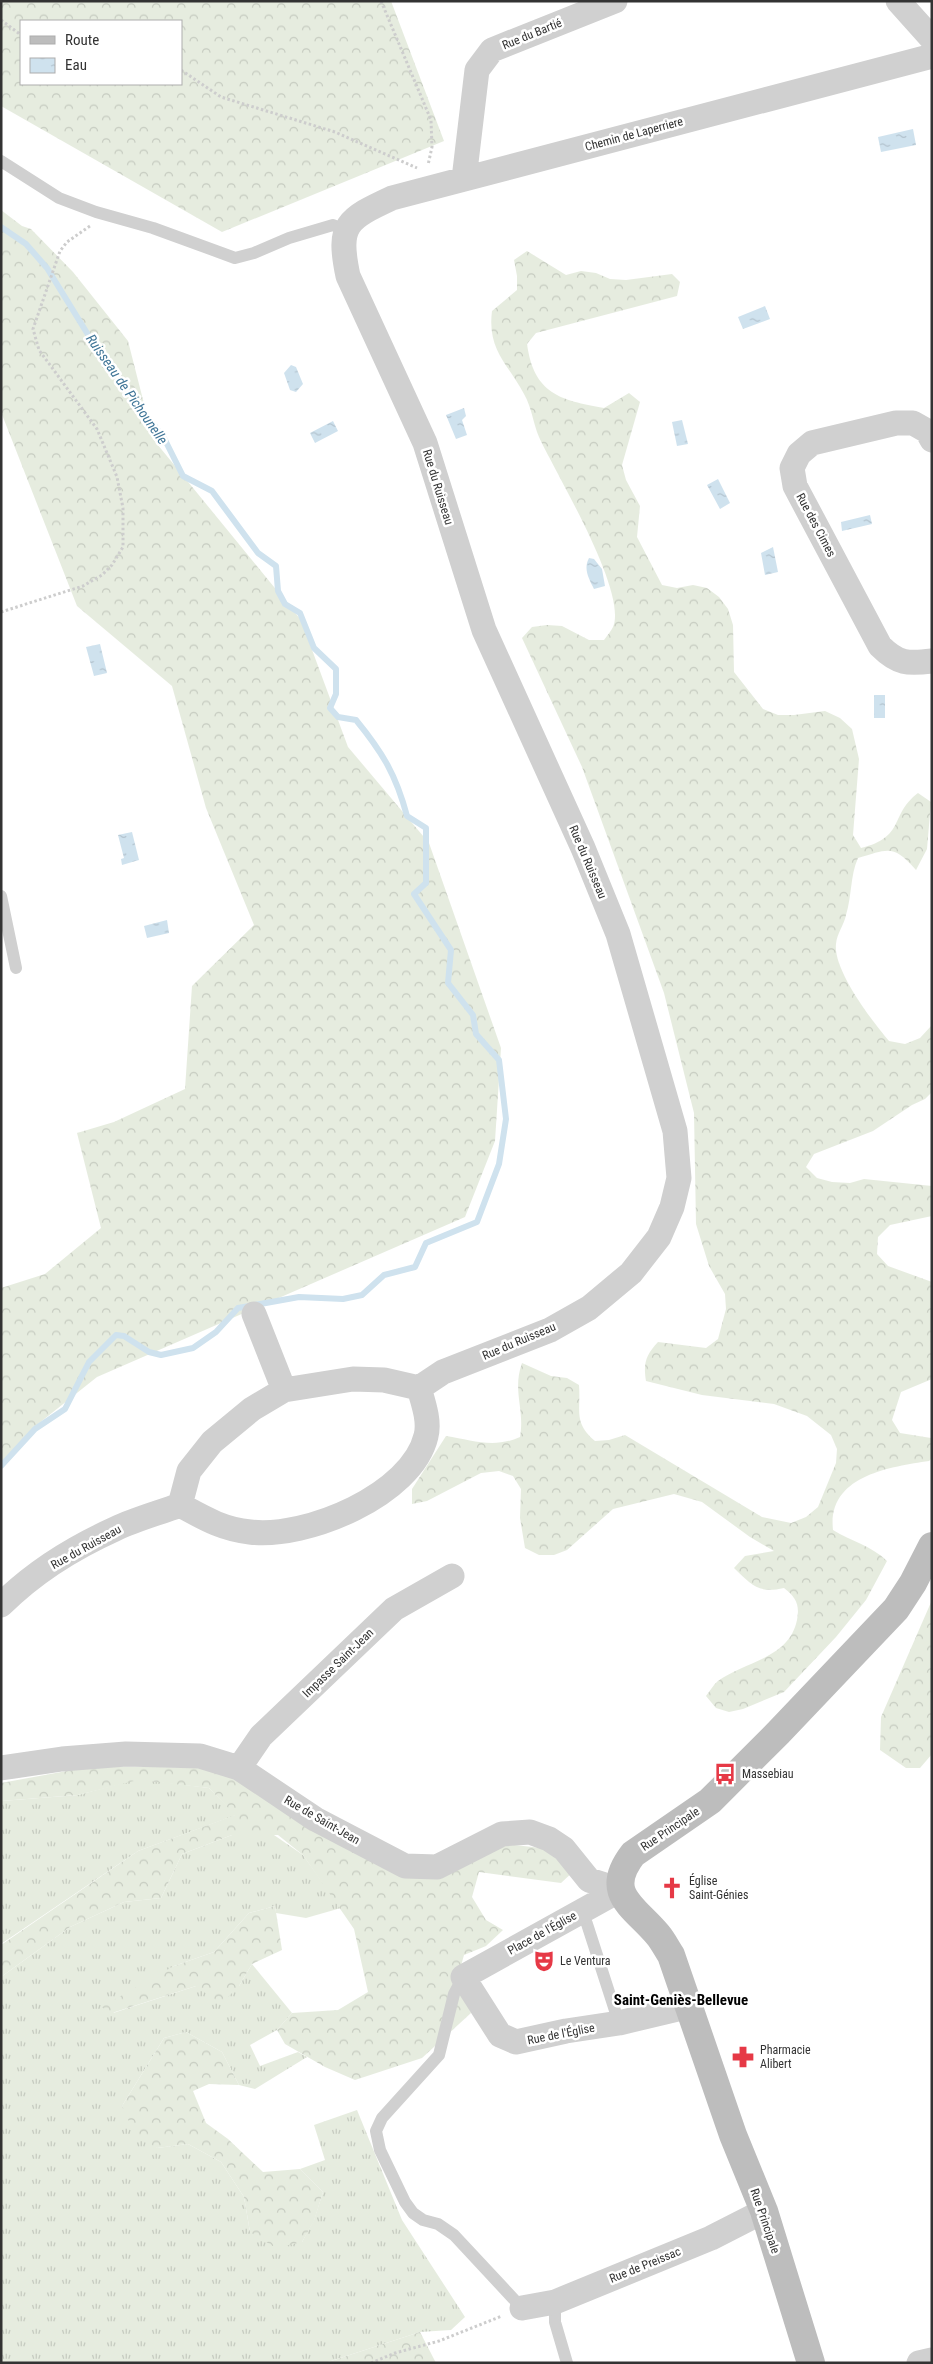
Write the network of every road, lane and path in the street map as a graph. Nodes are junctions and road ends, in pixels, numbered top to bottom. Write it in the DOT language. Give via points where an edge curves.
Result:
graph roads {
  1 [pos="381,1"];
  2 [pos="614,1"];
  3 [pos="898,1"];
  4 [pos="1,20"];
  5 [pos="20,34"];
  6 [pos="932,39"];
  7 [pos="932,56"];
  8 [pos="182,71"];
  9 [pos="1,161"];
  10 [pos="445,179"];
  11 [pos="96,212"];
  12 [pos="346,230"];
  13 [pos="932,440"];
  14 [pos="1,612"];
  15 [pos="932,661"];
  16 [pos="1,896"];
  17 [pos="16,968"];
  18 [pos="254,1314"];
  19 [pos="419,1388"];
  20 [pos="284,1390"];
  21 [pos="180,1505"];
  22 [pos="932,1546"];
  23 [pos="452,1576"];
  24 [pos="1,1605"];
  25 [pos="1,1768"];
  26 [pos="239,1768"];
  27 [pos="620,1890"];
  28 [pos="580,1911"];
  29 [pos="463,1977"];
  30 [pos="690,2006"];
  31 [pos="619,2023"];
  32 [pos="764,2212"];
  33 [pos="555,2302"];
  34 [pos="522,2308"];
  35 [pos="932,2360"];
  36 [pos="371,2363"];
  37 [pos="568,2363"];
  38 [pos="811,2363"];
  39 [pos="919,2363"];
  1 -- 10 [label="path" via="431,120 432,147"];
  2 -- 10 [label="street, Rue du Bartié" via="492,50 477,70"];
  3 -- 6 [label="street"];
  4 -- 5 [label="path"];
  7 -- 10 [label="street, Chemin de Laperriere"];
  8 -- 10 [label="path" via="221,97 335,132"];
  9 -- 11 [label="lane" via="59,198"];
  10 -- 12 [label="street, Chemin de Laperriere" via="358,214"];
  11 -- 12 [label="lane" via="153,228 236,258 333,225"];
  11 -- 14 [label="path" via="90,226 60,251 33,330 39,350 97,429 117,477 124,508 123,547 102,575 83,586"];
  12 -- 19 [label="street, Rue du Ruisseau" via="343,252 348,276 425,443 484,630 583,848 618,934 676,1131 679,1178 672,1207 658,1237 631,1273 603,1296 550,1330 443,1372"];
  13 -- 15 [label="street, Rue des Cimes" via="927,431 913,423 896,423 812,443 798,454 792,468 795,486 880,646 891,656 910,664"];
  16 -- 17 [label="lane"];
  18 -- 20 [label="street"];
  19 -- 20 [label="street" via="384,1380 353,1379"];
  19 -- 21 [label="street" via="427,1435 418,1456 391,1486 356,1508 316,1524 252,1533 221,1527"];
  20 -- 21 [label="street" via="252,1409 212,1442 189,1470"];
  21 -- 24 [label="street, Rue du Ruisseau" via="116,1528 63,1557"];
  22 -- 27 [label="main road, Rue Principale" via="896,1609 868,1641 710,1802 633,1854 620,1878"];
  23 -- 26 [label="street, Impasse Saint-Jean" via="394,1609 261,1736"];
  25 -- 26 [label="street, Rue de Saint-Jean" via="126,1754 200,1756"];
  26 -- 27 [label="street, Rue de Saint-Jean" via="315,1819 405,1866 437,1867 502,1834 530,1832 564,1849 589,1880"];
  27 -- 28 [label="street, Place de l'Église"];
  27 -- 30 [label="main road, Rue Principale" via="628,1905 659,1936 667,1949"];
  28 -- 29 [label="street, Place de l'Église"];
  28 -- 31 [label="lane"];
  29 -- 31 [label="street, Rue de l'Église" via="500,2035 516,2042"];
  29 -- 34 [label="lane" via="454,1994 439,2055 382,2118 376,2131 380,2150 413,2213 454,2235"];
  30 -- 31 [label="street, Rue de l'Église"];
  30 -- 32 [label="main road, Rue Principale" via="733,2135"];
  32 -- 33 [label="street, Rue de Preissac" via="711,2238"];
  32 -- 38 [label="main road, Rue Principale"];
  33 -- 34 [label="street, Rue de Preissac"];
  33 -- 37 [label="lane" via="555,2322"];
  34 -- 36 [label="path"];
  35 -- 39 [label="street"];
}
